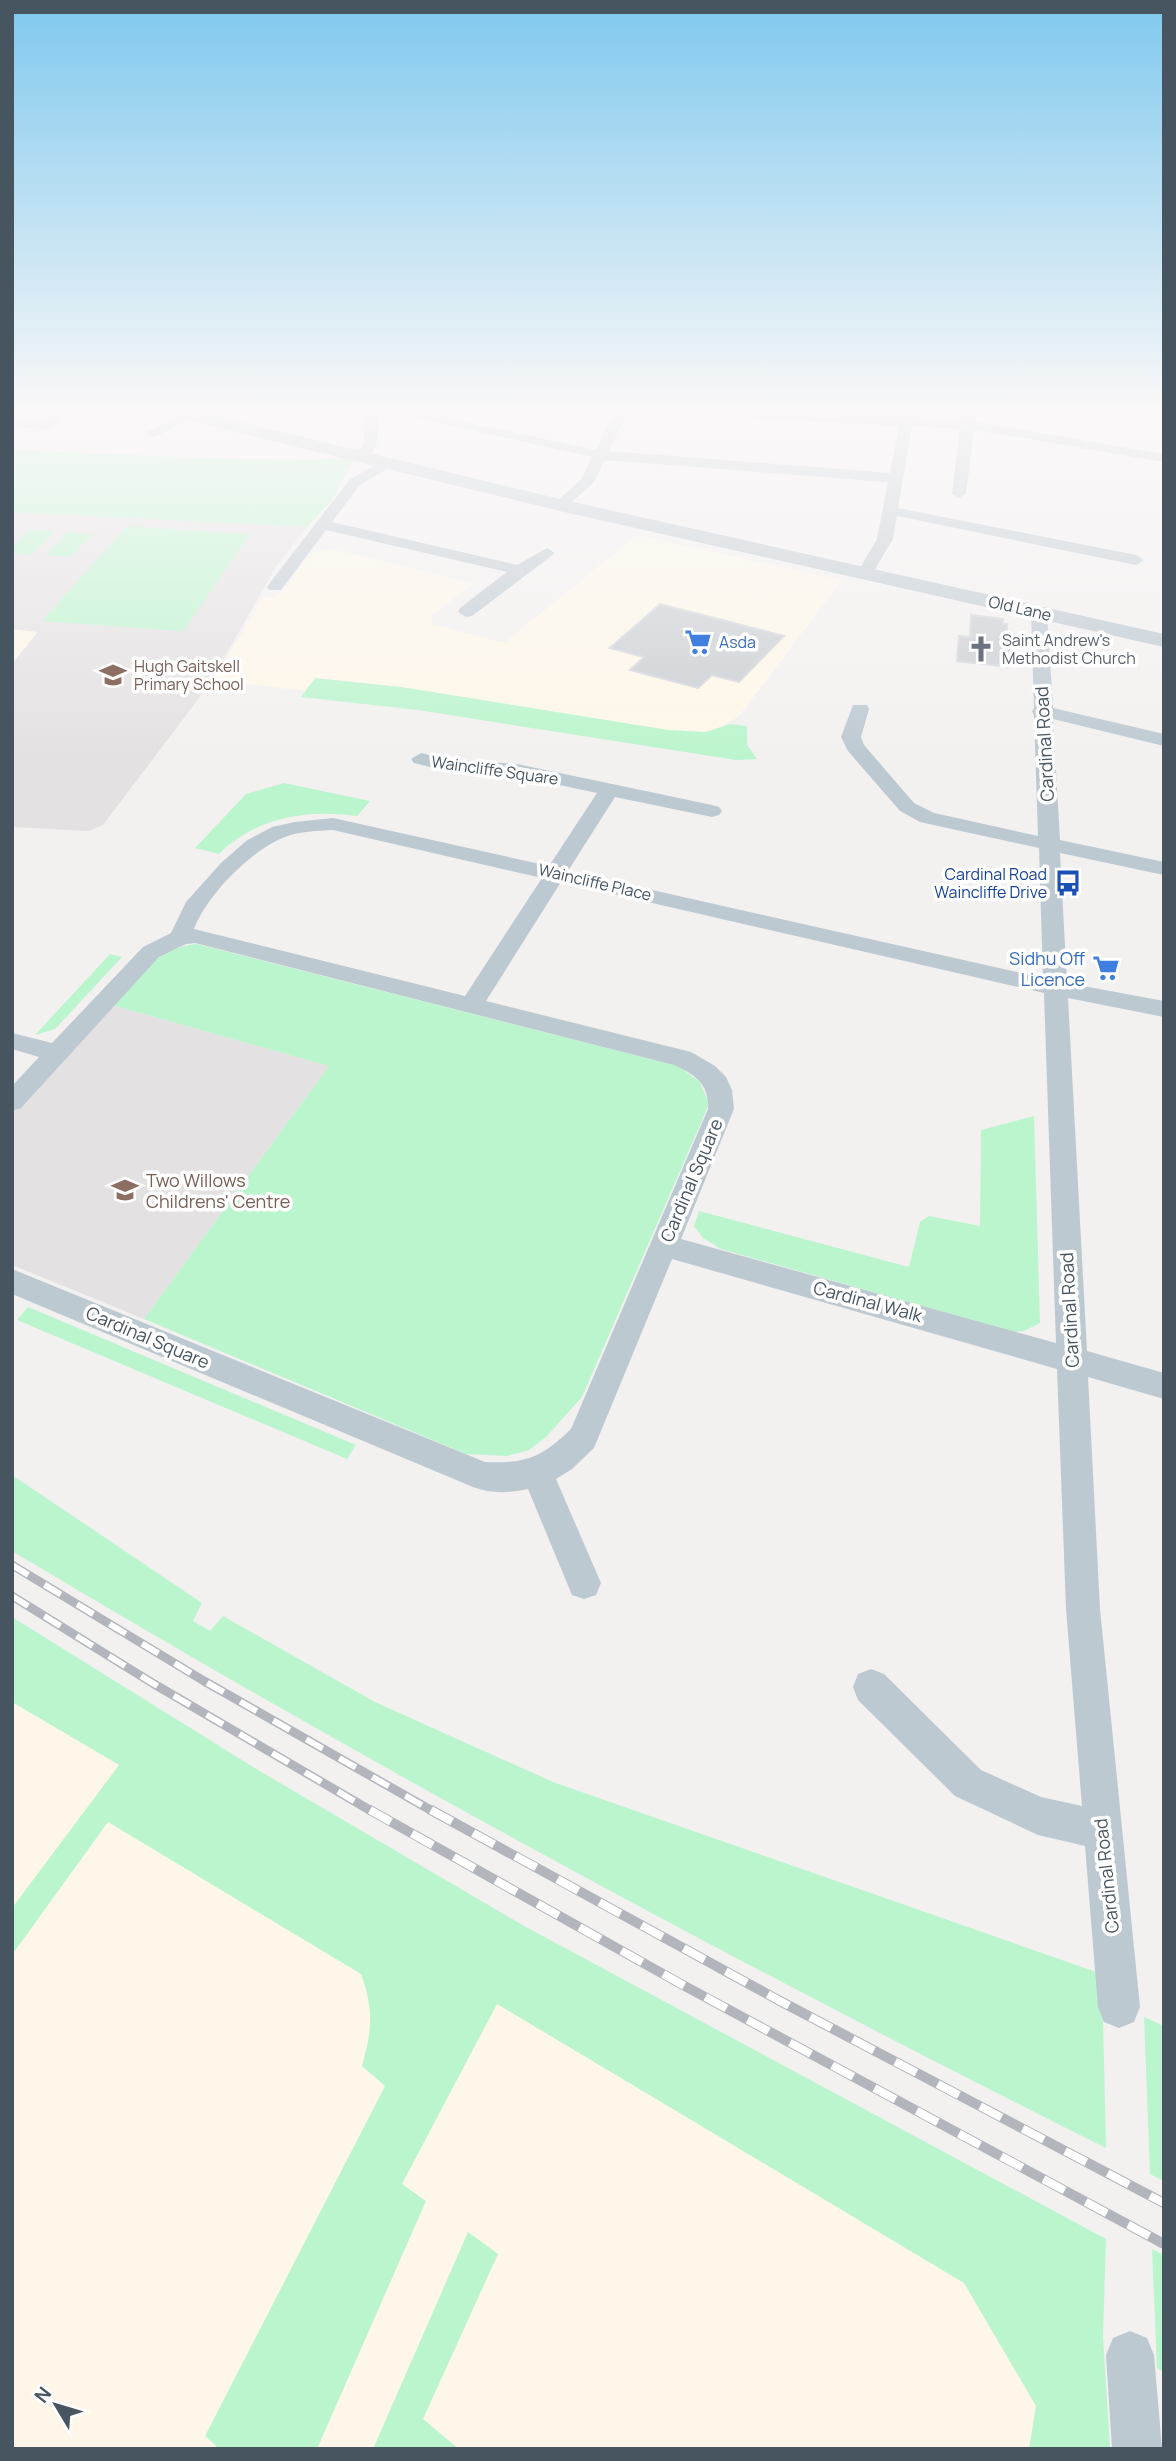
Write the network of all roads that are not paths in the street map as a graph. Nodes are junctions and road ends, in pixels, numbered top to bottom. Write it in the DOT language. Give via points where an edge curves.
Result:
graph roads {
  1 [pos="320,528"];
  2 [pos="347,528"];
  3 [pos="663,528"];
  4 [pos="888,528"];
  5 [pos="976,528"];
  6 [pos="547,553"];
  7 [pos="1136,560"];
  8 [pos="519,570"];
  9 [pos="865,573"];
  10 [pos="275,587"];
  11 [pos="466,612"];
  12 [pos="1039,612"];
  13 [pos="1164,641"];
  14 [pos="860,709"];
  15 [pos="1041,711"];
  16 [pos="1164,740"];
  17 [pos="421,759"];
  18 [pos="609,790"];
  19 [pos="712,811"];
  20 [pos="1049,844"];
  21 [pos="1164,869"];
  22 [pos="555,873"];
  23 [pos="181,937"];
  24 [pos="1055,988"];
  25 [pos="471,1005"];
  26 [pos="1164,1009"];
  27 [pos="12,1041"];
  28 [pos="57,1054"];
  29 [pos="12,1102"];
  30 [pos="663,1245"];
  31 [pos="12,1281"];
  32 [pos="1072,1360"];
  33 [pos="1164,1386"];
  34 [pos="538,1474"];
  35 [pos="584,1583"];
  36 [pos="871,1687"];
  37 [pos="1101,1830"];
  38 [pos="1119,2007"];
  39 [pos="1130,2355"];
  40 [pos="1137,2449"];
  1 -- 10 [label="street"];
  2 -- 8 [label="street"];
  3 -- 9 [label="street, Old Lane"];
  4 -- 9 [label="street"];
  5 -- 7 [label="street"];
  6 -- 8 [label="street"];
  8 -- 11 [label="street"];
  9 -- 12 [label="street, Old Lane"];
  12 -- 13 [label="street, Old Lane"];
  12 -- 15 [label="street, Cardinal Road"];
  14 -- 20 [label="street" via="851,737 855,747 913,812"];
  15 -- 16 [label="street"];
  15 -- 20 [label="street, Cardinal Road"];
  17 -- 18 [label="street, Waincliffe Square" via="517,770"];
  18 -- 19 [label="street, Waincliffe Square"];
  18 -- 22 [label="street"];
  20 -- 21 [label="street"];
  20 -- 24 [label="street, Cardinal Road"];
  22 -- 23 [label="street, Waincliffe Place" via="352,827 310,825 261,839 244,851 193,905"];
  22 -- 24 [label="street, Waincliffe Place"];
  22 -- 25 [label="street"];
  23 -- 25 [label="street, Cardinal Square" via="210,938"];
  23 -- 28 [label="street" via="151,952"];
  24 -- 26 [label="street, Waincliffe Place"];
  24 -- 32 [label="street, Cardinal Road"];
  25 -- 30 [label="street, Cardinal Square" via="682,1058 715,1079 723,1094 721,1110"];
  27 -- 28 [label="street"];
  28 -- 29 [label="street"];
  30 -- 32 [label="street, Cardinal Walk"];
  30 -- 34 [label="street, Cardinal Square" via="583,1438"];
  31 -- 34 [label="street, Cardinal Square" via="484,1477 515,1479"];
  32 -- 33 [label="street, Cardinal Walk"];
  32 -- 37 [label="street, Cardinal Road" via="1083,1609"];
  34 -- 35 [label="street"];
  36 -- 37 [label="street" via="968,1783 1038,1816"];
  37 -- 38 [label="street, Cardinal Road"];
  39 -- 40 [label="street"];
}
